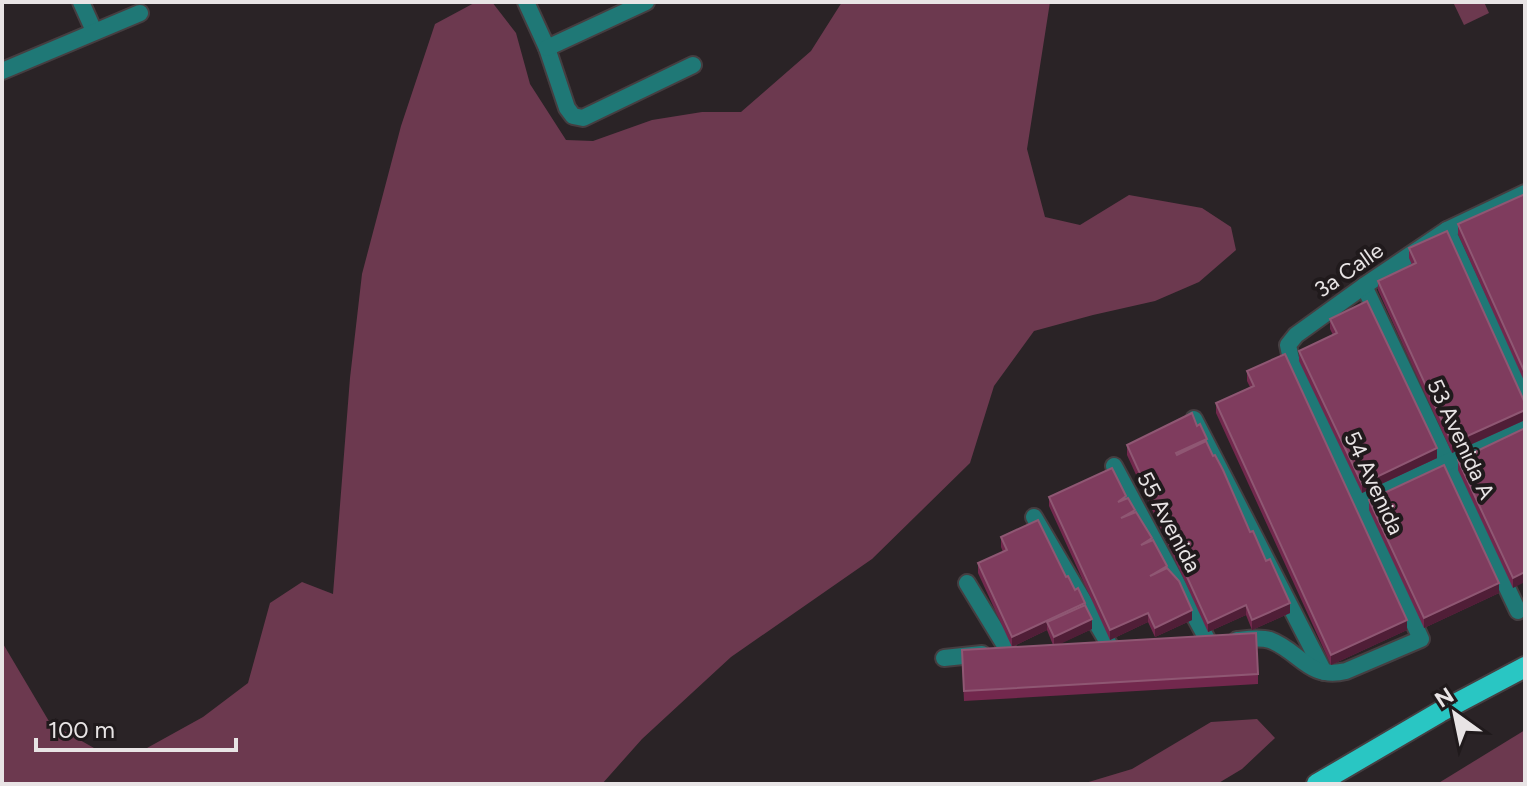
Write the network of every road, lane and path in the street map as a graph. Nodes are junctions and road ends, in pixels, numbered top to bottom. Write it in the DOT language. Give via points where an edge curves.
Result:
graph roads {
  1 [pos="81,2"];
  2 [pos="526,2"];
  3 [pos="646,2"];
  4 [pos="140,13"];
  5 [pos="94,31"];
  6 [pos="547,48"];
  7 [pos="693,65"];
  8 [pos="2,71"];
  9 [pos="1525,193"];
  10 [pos="1447,230"];
  11 [pos="1364,286"];
  12 [pos="1288,345"];
  13 [pos="1525,399"];
  14 [pos="1194,419"];
  15 [pos="1525,427"];
  16 [pos="1447,462"];
  17 [pos="1114,466"];
  18 [pos="1359,502"];
  19 [pos="1034,517"];
  20 [pos="967,583"];
  21 [pos="1518,611"];
  22 [pos="1110,646"];
  23 [pos="944,658"];
  24 [pos="1525,667"];
  25 [pos="1324,672"];
  26 [pos="1317,784"];
  1 -- 5 [label="street"];
  2 -- 6 [label="street"];
  3 -- 6 [label="street"];
  4 -- 5 [label="street"];
  5 -- 8 [label="street"];
  6 -- 7 [label="street" via="567,108 583,118"];
  9 -- 10 [label="street, 3a Calle"];
  10 -- 11 [label="street, 3a Calle"];
  10 -- 13 [label="street"];
  11 -- 12 [label="street, 3a Calle"];
  11 -- 16 [label="street, 53 Avenida A"];
  12 -- 18 [label="street, 54 Avenida"];
  14 -- 25 [label="street"];
  15 -- 16 [label="street"];
  16 -- 18 [label="street"];
  16 -- 21 [label="street, 53 Avenida A"];
  17 -- 25 [label="street, 55 Avenida" via="1201,642 1266,639"];
  18 -- 25 [label="street, 54 Avenida" via="1421,639 1346,671"];
  19 -- 22 [label="street"];
  20 -- 23 [label="street" via="1016,652"];
  24 -- 26 [label="main road"];
}
